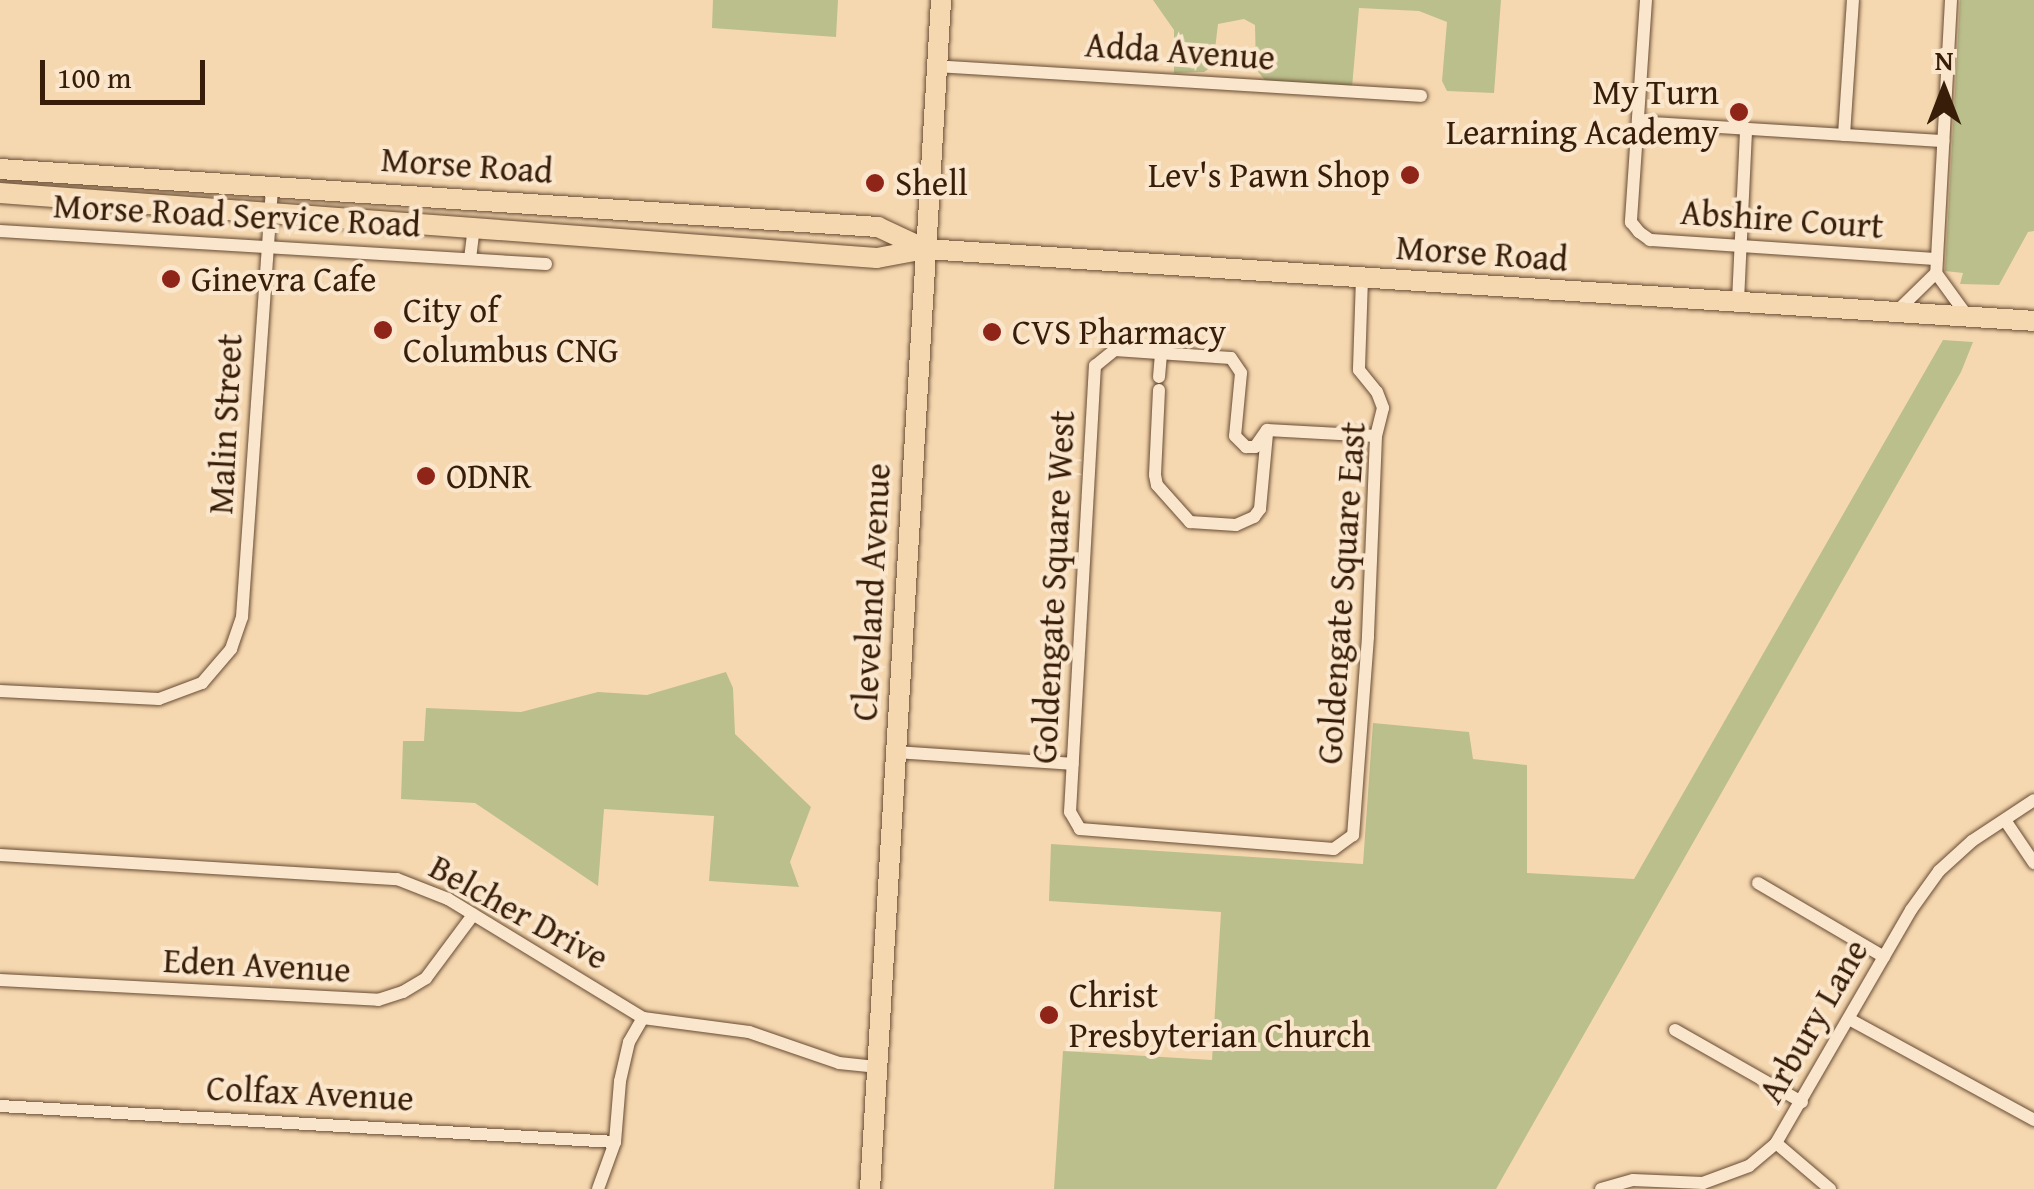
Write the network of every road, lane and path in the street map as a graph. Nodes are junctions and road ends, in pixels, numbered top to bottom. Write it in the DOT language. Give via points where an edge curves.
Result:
graph roads {
  1 [pos="942,0"];
  2 [pos="1646,0"];
  3 [pos="1853,0"];
  4 [pos="1951,0"];
  5 [pos="934,66"];
  6 [pos="1421,96"];
  7 [pos="1638,122"];
  8 [pos="1746,128"];
  9 [pos="1844,134"];
  10 [pos="1943,141"];
  11 [pos="0,169"];
  12 [pos="272,185"];
  13 [pos="0,193"];
  14 [pos="477,198"];
  15 [pos="609,208"];
  16 [pos="271,210"];
  17 [pos="367,217"];
  18 [pos="474,225"];
  19 [pos="0,232"];
  20 [pos="1741,247"];
  21 [pos="266,248"];
  22 [pos="925,249"];
  23 [pos="470,259"];
  24 [pos="546,264"];
  25 [pos="1936,266"];
  26 [pos="1362,278"];
  27 [pos="1738,301"];
  28 [pos="1894,314"];
  29 [pos="1968,318"];
  30 [pos="2034,321"];
  31 [pos="1161,353"];
  32 [pos="1267,430"];
  33 [pos="1376,436"];
  34 [pos="0,692"];
  35 [pos="894,752"];
  36 [pos="1073,764"];
  37 [pos="2034,800"];
  38 [pos="1070,812"];
  39 [pos="2005,820"];
  40 [pos="0,855"];
  41 [pos="2034,864"];
  42 [pos="1758,883"];
  43 [pos="472,915"];
  44 [pos="1884,957"];
  45 [pos="0,980"];
  46 [pos="643,1018"];
  47 [pos="1850,1019"];
  48 [pos="1675,1030"];
  49 [pos="876,1067"];
  50 [pos="1802,1102"];
  51 [pos="0,1106"];
  52 [pos="2034,1120"];
  53 [pos="616,1142"];
  54 [pos="1776,1144"];
  55 [pos="598,1189"];
  56 [pos="870,1189"];
  57 [pos="1601,1189"];
  58 [pos="1830,1189"];
  1 -- 5 [label="main road, Cleveland Avenue"];
  2 -- 7 [label="street"];
  3 -- 9 [label="street"];
  4 -- 10 [label="street"];
  5 -- 6 [label="street, Adda Avenue"];
  5 -- 22 [label="main road, Cleveland Avenue"];
  7 -- 8 [label="street"];
  7 -- 20 [label="street, Abshire Court" via="1631,222 1650,240"];
  8 -- 9 [label="street"];
  8 -- 20 [label="street"];
  9 -- 10 [label="street"];
  10 -- 25 [label="street"];
  11 -- 12 [label="main road, Morse Road"];
  12 -- 14 [label="main road, Morse Road"];
  12 -- 16 [label="street, Malin Street"];
  13 -- 16 [label="main road, Morse Road"];
  14 -- 15 [label="main road, Morse Road"];
  14 -- 17 [label="main road" via="464,206"];
  15 -- 18 [label="main road"];
  15 -- 22 [label="main road, Morse Road" via="878,227"];
  16 -- 17 [label="main road, Morse Road"];
  16 -- 21 [label="street, Malin Street"];
  17 -- 18 [label="main road, Morse Road"];
  18 -- 22 [label="main road, Morse Road" via="878,258"];
  18 -- 23 [label="street, Morse Road Service Road"];
  19 -- 21 [label="street, Morse Road Service Road"];
  20 -- 25 [label="street, Abshire Court"];
  20 -- 27 [label="street"];
  21 -- 23 [label="street, Morse Road Service Road"];
  21 -- 34 [label="street, Malin Street" via="242,617 222,663 194,688 159,699"];
  22 -- 26 [label="main road, Morse Road"];
  22 -- 35 [label="main road, Cleveland Avenue"];
  23 -- 24 [label="street, Morse Road Service Road"];
  25 -- 28 [label="street"];
  25 -- 29 [label="street"];
  26 -- 27 [label="main road, Morse Road"];
  26 -- 33 [label="street, Goldengate Square East" via="1359,370 1384,408"];
  27 -- 28 [label="main road, Morse Road"];
  28 -- 29 [label="main road, Morse Road"];
  29 -- 30 [label="main road, Morse Road"];
  31 -- 32 [label="street" via="1236,362 1236,442 1254,447"];
  31 -- 32 [label="street" via="1154,475 1190,522 1236,525 1254,517"];
  31 -- 36 [label="street, Goldengate Square West" via="1115,350 1095,366"];
  32 -- 33 [label="street"];
  33 -- 38 [label="street, Goldengate Square East" via="1356,824 1345,844 1090,832 1072,822"];
  35 -- 36 [label="street"];
  35 -- 49 [label="main road, Cleveland Avenue"];
  36 -- 38 [label="street, Goldengate Square West"];
  37 -- 39 [label="street, Arbury Lane"];
  39 -- 41 [label="street"];
  39 -- 44 [label="street, Arbury Lane" via="1939,871"];
  40 -- 43 [label="street, Belcher Drive" via="397,879"];
  42 -- 44 [label="street"];
  43 -- 45 [label="street, Eden Avenue" via="426,978 378,1000"];
  43 -- 46 [label="street, Belcher Drive"];
  44 -- 47 [label="street, Arbury Lane"];
  46 -- 49 [label="street, Belcher Drive" via="749,1032 839,1063"];
  46 -- 53 [label="street" via="620,1081"];
  47 -- 50 [label="street, Arbury Lane"];
  47 -- 52 [label="street"];
  48 -- 50 [label="street"];
  49 -- 56 [label="main road, Cleveland Avenue"];
  50 -- 54 [label="street, Arbury Lane"];
  51 -- 53 [label="street, Colfax Avenue"];
  53 -- 55 [label="street"];
  54 -- 57 [label="street, Arbury Lane" via="1749,1166 1703,1183 1632,1180"];
  54 -- 58 [label="street"];
}
